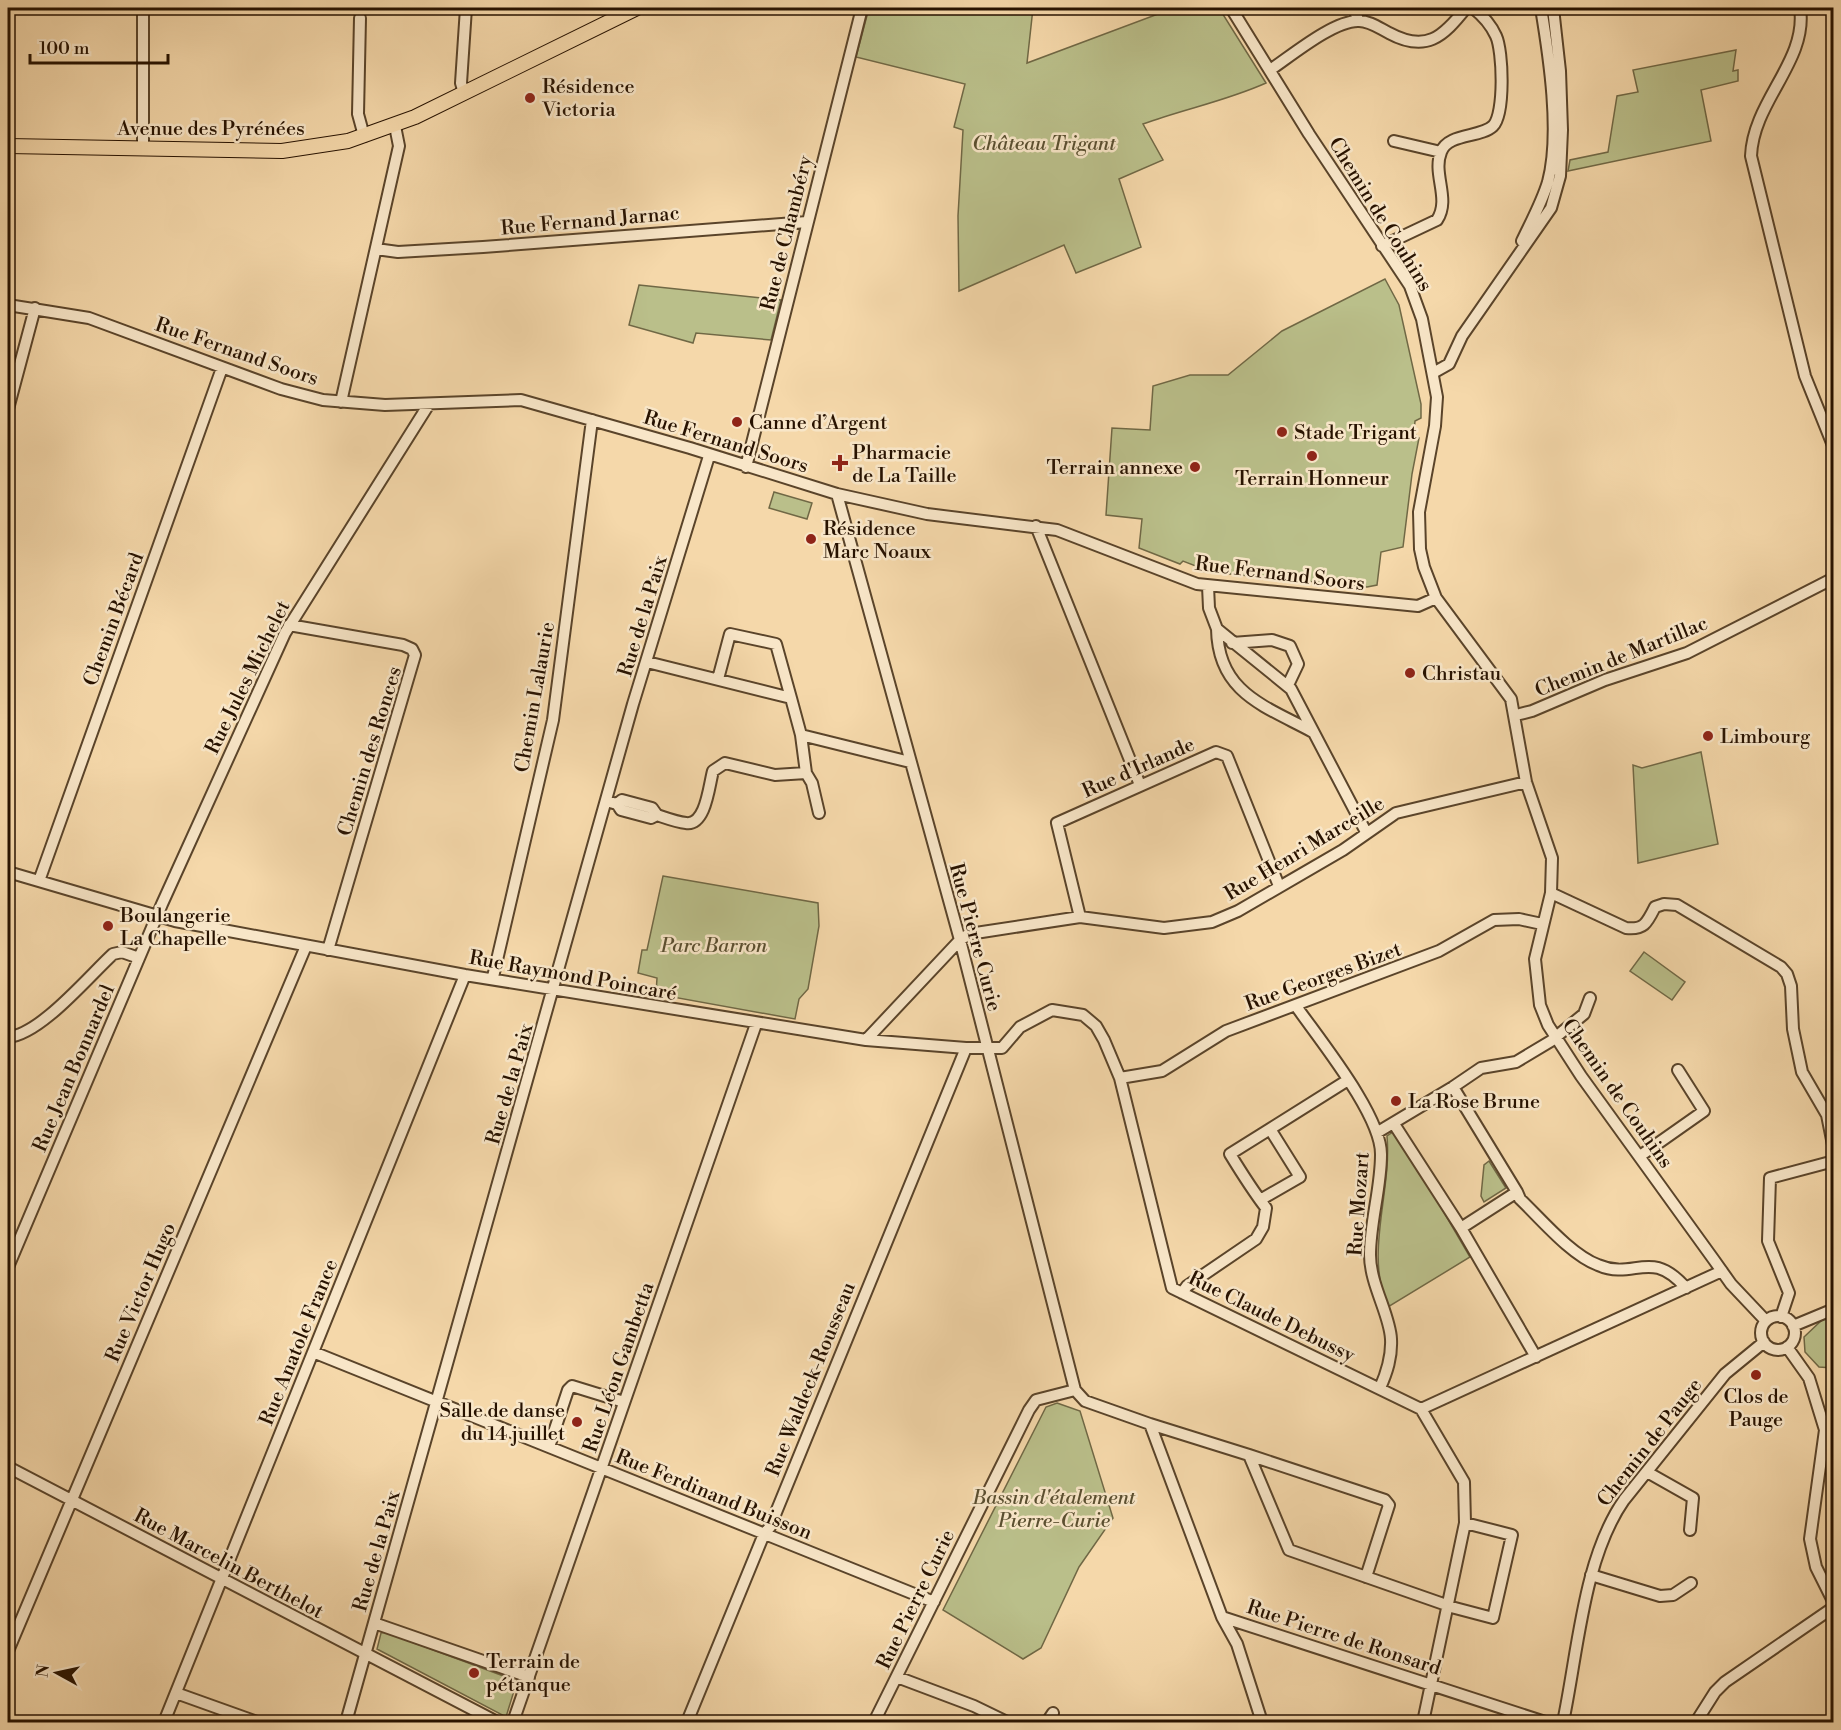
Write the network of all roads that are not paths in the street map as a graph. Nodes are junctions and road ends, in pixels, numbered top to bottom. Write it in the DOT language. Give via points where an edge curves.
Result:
graph roads {
  1 [pos="143,8"];
  2 [pos="466,8"];
  3 [pos="637,8"];
  4 [pos="862,8"];
  5 [pos="1231,8"];
  6 [pos="1354,8"];
  7 [pos="1466,8"];
  8 [pos="1473,8"];
  9 [pos="1541,8"];
  10 [pos="1553,8"];
  11 [pos="1800,8"];
  12 [pos="360,18"];
  13 [pos="1358,20"];
  14 [pos="1270,69"];
  15 [pos="464,93"];
  16 [pos="395,126"];
  17 [pos="364,136"];
  18 [pos="1394,141"];
  19 [pos="8,146"];
  20 [pos="143,148"];
  21 [pos="1441,152"];
  22 [pos="807,222"];
  23 [pos="1382,246"];
  24 [pos="376,249"];
  25 [pos="1514,259"];
  26 [pos="8,305"];
  27 [pos="35,308"];
  28 [pos="222,368"];
  29 [pos="1433,373"];
  30 [pos="340,402"];
  31 [pos="429,404"];
  32 [pos="8,409"];
  33 [pos="592,420"];
  34 [pos="1833,448"];
  35 [pos="709,456"];
  36 [pos="746,467"];
  37 [pos="837,494"];
  38 [pos="1036,526"];
  39 [pos="1833,578"];
  40 [pos="1208,586"];
  41 [pos="1436,598"];
  42 [pos="290,625"];
  43 [pos="1217,629"];
  44 [pos="1232,643"];
  45 [pos="647,662"];
  46 [pos="718,680"];
  47 [pos="1288,685"];
  48 [pos="791,698"];
  49 [pos="1516,715"];
  50 [pos="1313,732"];
  51 [pos="801,735"];
  52 [pos="910,762"];
  53 [pos="806,772"];
  54 [pos="1526,782"];
  55 [pos="1140,784"];
  56 [pos="611,802"];
  57 [pos="819,813"];
  58 [pos="1366,832"];
  59 [pos="8,872"];
  60 [pos="39,881"];
  61 [pos="1279,886"];
  62 [pos="1551,893"];
  63 [pos="157,916"];
  64 [pos="1080,917"];
  65 [pos="1542,924"];
  66 [pos="960,940"];
  67 [pos="306,946"];
  68 [pos="328,950"];
  69 [pos="139,958"];
  70 [pos="465,975"];
  71 [pos="493,978"];
  72 [pos="554,989"];
  73 [pos="1590,999"];
  74 [pos="1296,1005"];
  75 [pos="756,1024"];
  76 [pos="1556,1036"];
  77 [pos="8,1037"];
  78 [pos="866,1040"];
  79 [pos="966,1048"];
  80 [pos="986,1049"];
  81 [pos="1678,1070"];
  82 [pos="1120,1078"];
  83 [pos="1348,1080"];
  84 [pos="1453,1088"];
  85 [pos="1394,1124"];
  86 [pos="1270,1129"];
  87 [pos="1378,1132"];
  88 [pos="1833,1149"];
  89 [pos="1640,1156"];
  90 [pos="1833,1161"];
  91 [pos="1517,1192"];
  92 [pos="1260,1200"];
  93 [pos="1461,1228"];
  94 [pos="8,1266"];
  95 [pos="1722,1271"];
  96 [pos="1686,1288"];
  97 [pos="1182,1293"];
  98 [pos="1833,1309"];
  99 [pos="1781,1317"];
  100 [pos="1766,1321"];
  101 [pos="1793,1326"];
  102 [pos="1764,1342"];
  103 [pos="1787,1347"];
  104 [pos="313,1352"];
  105 [pos="1536,1356"];
  106 [pos="1380,1388"];
  107 [pos="1075,1390"];
  108 [pos="437,1401"];
  109 [pos="624,1402"];
  110 [pos="1421,1409"];
  111 [pos="1150,1424"];
  112 [pos="1828,1424"];
  113 [pos="549,1447"];
  114 [pos="1249,1455"];
  115 [pos="8,1467"];
  116 [pos="602,1468"];
  117 [pos="1647,1472"];
  118 [pos="72,1501"];
  119 [pos="1465,1523"];
  120 [pos="1690,1530"];
  121 [pos="764,1534"];
  122 [pos="1591,1575"];
  123 [pos="1366,1577"];
  124 [pos="222,1579"];
  125 [pos="1691,1583"];
  126 [pos="934,1602"];
  127 [pos="1447,1604"];
  128 [pos="1833,1605"];
  129 [pos="1222,1617"];
  130 [pos="374,1623"];
  131 [pos="8,1651"];
  132 [pos="366,1654"];
  133 [pos="529,1677"];
  134 [pos="897,1677"];
  135 [pos="1430,1684"];
  136 [pos="176,1693"];
  137 [pos="164,1722"];
  138 [pos="257,1722"];
  139 [pos="346,1722"];
  140 [pos="497,1722"];
  141 [pos="513,1722"];
  142 [pos="687,1722"];
  143 [pos="876,1722"];
  144 [pos="1008,1722"];
  145 [pos="1262,1722"];
  146 [pos="1423,1722"];
  147 [pos="1545,1722"];
  148 [pos="1563,1722"];
  149 [pos="1696,1722"];
  1 -- 20 [label="street"];
  2 -- 15 [label="street" via="461,83"];
  3 -- 15 [label="main road, Avenue des Pyrénées"];
  4 -- 22 [label="street, Rue de Chambéry"];
  5 -- 14 [label="street, Chemin de Couhins"];
  6 -- 13 [label="street"];
  7 -- 13 [label="street" via="1448,30 1420,42 1403,40"];
  8 -- 21 [label="street" via="1490,26 1499,45 1500,113 1491,128 1449,143"];
  9 -- 25 [label="street" via="1551,103 1551,164 1545,191"];
  10 -- 25 [label="street" via="1562,100 1560,176 1544,219"];
  11 -- 34 [label="street" via="1800,35 1757,121 1751,156 1806,376"];
  12 -- 17 [label="street" via="358,114"];
  13 -- 14 [label="street" via="1338,26"];
  14 -- 23 [label="street, Chemin de Couhins"];
  15 -- 16 [label="main road, Avenue des Pyrénées"];
  16 -- 17 [label="main road, Avenue des Pyrénées"];
  16 -- 24 [label="street" via="399,146"];
  17 -- 20 [label="main road, Avenue des Pyrénées" via="282,151"];
  18 -- 21 [label="street"];
  19 -- 20 [label="main road, Avenue des Pyrénées"];
  21 -- 23 [label="street" via="1443,205 1439,217 1432,224"];
  22 -- 24 [label="street, Rue Fernand Jarnac" via="483,247 398,252"];
  22 -- 36 [label="street, Rue de Chambéry"];
  23 -- 29 [label="street, Chemin de Couhins" via="1415,297"];
  24 -- 30 [label="street"];
  25 -- 29 [label="street" via="1462,336 1449,364"];
  26 -- 27 [label="street, Rue Fernand Soors"];
  27 -- 28 [label="street, Rue Fernand Soors" via="89,318"];
  27 -- 32 [label="street"];
  28 -- 30 [label="street, Rue Fernand Soors" via="289,392"];
  28 -- 60 [label="street, Chemin Bécard"];
  29 -- 41 [label="street, Chemin de Couhins" via="1436,409 1418,521 1424,567"];
  30 -- 31 [label="street, Rue Fernand Soors"];
  31 -- 33 [label="street, Rue Fernand Soors" via="514,399"];
  31 -- 42 [label="street, Rue Jules Michelet"];
  33 -- 35 [label="street, Rue Fernand Soors"];
  33 -- 71 [label="street, Chemin Lalaurie" via="553,720"];
  35 -- 36 [label="street, Rue Fernand Soors"];
  35 -- 45 [label="street, Rue de la Paix"];
  36 -- 37 [label="street, Rue Fernand Soors"];
  37 -- 38 [label="street, Rue Fernand Soors" via="927,514"];
  37 -- 52 [label="street, Rue Pierre Curie"];
  38 -- 40 [label="street, Rue Fernand Soors" via="1063,531 1178,578"];
  38 -- 55 [label="street"];
  39 -- 49 [label="street, Chemin de Martillac" via="1687,653"];
  40 -- 41 [label="street, Rue Fernand Soors" via="1418,606"];
  40 -- 43 [label="street" via="1209,608"];
  41 -- 49 [label="street, Chemin de Couhins" via="1502,685"];
  42 -- 63 [label="street, Rue Jules Michelet"];
  42 -- 68 [label="street, Chemin des Ronces" via="403,645 412,649 415,656"];
  43 -- 44 [label="street"];
  43 -- 50 [label="street" via="1223,658 1238,689"];
  44 -- 47 [label="street"];
  44 -- 47 [label="street" via="1272,640 1290,646 1298,664"];
  45 -- 46 [label="street"];
  45 -- 56 [label="street, Rue de la Paix" via="633,704"];
  46 -- 48 [label="street"];
  46 -- 48 [label="street" via="730,634 776,644"];
  47 -- 50 [label="street"];
  48 -- 51 [label="street"];
  49 -- 54 [label="street, Chemin de Couhins"];
  50 -- 58 [label="street"];
  51 -- 52 [label="street"];
  51 -- 53 [label="street"];
  52 -- 66 [label="street, Rue Pierre Curie"];
  53 -- 56 [label="street" via="775,775 725,764 713,771 703,811 688,824 657,815 652,808 622,800"];
  53 -- 57 [label="street"];
  54 -- 58 [label="street, Rue Henri Marceille" via="1405,809"];
  54 -- 62 [label="street, Chemin de Couhins" via="1550,852"];
  55 -- 61 [label="street, Rue d'Irlande" via="1216,752 1227,756"];
  55 -- 64 [label="street, Rue d'Irlande" via="1057,823"];
  56 -- 72 [label="street, Rue de la Paix"];
  58 -- 61 [label="street, Rue Henri Marceille"];
  59 -- 60 [label="street, Rue Raymond Poincaré"];
  60 -- 63 [label="street, Rue Raymond Poincaré"];
  61 -- 64 [label="street, Rue Henri Marceille" via="1238,911 1189,926 1164,928"];
  62 -- 65 [label="street, Chemin de Couhins"];
  62 -- 88 [label="street" via="1626,928 1646,925 1655,908 1677,905 1781,967 1791,986 1793,1029 1802,1072 1827,1115"];
  63 -- 67 [label="street, Rue Raymond Poincaré"];
  63 -- 69 [label="street, Rue Jean Bonnardel"];
  64 -- 66 [label="street, Rue Henri Marceille" via="969,934"];
  65 -- 74 [label="street, Rue Georges Bizet" via="1519,919 1494,920 1439,951"];
  65 -- 76 [label="street, Chemin de Couhins" via="1535,959 1537,989 1542,1011"];
  66 -- 78 [label="street"];
  66 -- 80 [label="street, Rue Pierre Curie"];
  67 -- 68 [label="street, Rue Raymond Poincaré"];
  67 -- 118 [label="street, Rue Victor Hugo"];
  68 -- 70 [label="street, Rue Raymond Poincaré"];
  69 -- 77 [label="street" via="122,952 113,954 37,1026"];
  69 -- 94 [label="street, Rue Jean Bonnardel"];
  70 -- 71 [label="street, Rue Raymond Poincaré"];
  70 -- 104 [label="street, Rue Anatole France"];
  71 -- 72 [label="street, Rue Raymond Poincaré"];
  72 -- 75 [label="street, Rue Raymond Poincaré"];
  72 -- 108 [label="street, Rue de la Paix"];
  73 -- 76 [label="street" via="1584,1014"];
  74 -- 82 [label="street, Rue Georges Bizet" via="1226,1031 1162,1071"];
  74 -- 83 [label="street, Rue Mozart"];
  75 -- 78 [label="street, Rue Raymond Poincaré"];
  75 -- 109 [label="street, Rue Léon Gambetta"];
  76 -- 84 [label="street" via="1516,1062 1481,1068"];
  76 -- 89 [label="street, Chemin de Couhins"];
  78 -- 79 [label="street, Rue Raymond Poincaré"];
  79 -- 80 [label="street, Rue Raymond Poincaré"];
  79 -- 121 [label="street, Rue Waldeck-Rousseau"];
  80 -- 82 [label="street, Rue Claude Debussy" via="1002,1048 1035,1017 1052,1010 1067,1011 1083,1015 1095,1026"];
  80 -- 107 [label="street, Rue Pierre Curie"];
  81 -- 89 [label="street" via="1704,1111"];
  82 -- 97 [label="street, Rue Claude Debussy" via="1169,1281 1172,1288"];
  83 -- 86 [label="street"];
  83 -- 87 [label="street, Rue Mozart"];
  84 -- 85 [label="street"];
  84 -- 91 [label="street"];
  85 -- 87 [label="street"];
  85 -- 93 [label="street"];
  86 -- 92 [label="street" via="1230,1154"];
  86 -- 92 [label="street" via="1300,1177"];
  87 -- 106 [label="street, Rue Mozart" via="1382,1153 1370,1256 1392,1338 1390,1364"];
  89 -- 95 [label="street, Chemin de Couhins"];
  90 -- 99 [label="street" via="1770,1178 1768,1241 1789,1293"];
  91 -- 93 [label="street"];
  91 -- 96 [label="street" via="1584,1258 1598,1266 1616,1270 1665,1268"];
  92 -- 97 [label="street" via="1266,1208 1256,1239"];
  93 -- 105 [label="street"];
  95 -- 96 [label="street"];
  95 -- 100 [label="street, Chemin de Couhins"];
  96 -- 105 [label="street"];
  97 -- 106 [label="street, Rue Claude Debussy"];
  98 -- 101 [label="street"];
  99 -- 100 [label="street"];
  99 -- 101 [label="street"];
  100 -- 102 [label="street" via="1761,1331"];
  101 -- 103 [label="street" via="1794,1336"];
  102 -- 103 [label="street" via="1774,1349"];
  102 -- 117 [label="street, Chemin de Pauge" via="1725,1374"];
  103 -- 112 [label="street" via="1809,1378"];
  104 -- 108 [label="street, Rue Ferdinand Buisson"];
  104 -- 124 [label="street, Rue Anatole France"];
  105 -- 110 [label="street"];
  106 -- 110 [label="street, Rue Claude Debussy"];
  107 -- 111 [label="street, Rue Pierre Curie" via="1085,1401"];
  107 -- 126 [label="street, Rue Pierre Curie" via="1036,1400 1029,1410"];
  108 -- 113 [label="street, Rue Ferdinand Buisson"];
  108 -- 130 [label="street, Rue de la Paix"];
  109 -- 113 [label="street" via="572,1386"];
  109 -- 116 [label="street, Rue Léon Gambetta"];
  110 -- 119 [label="street" via="1464,1482"];
  111 -- 114 [label="street"];
  111 -- 129 [label="street, Rue Pierre de Ronsard"];
  112 -- 128 [label="street" via="1810,1539 1816,1567"];
  113 -- 116 [label="street, Rue Ferdinand Buisson"];
  114 -- 123 [label="street" via="1289,1550"];
  114 -- 123 [label="street" via="1385,1500 1389,1505"];
  115 -- 118 [label="street, Rue Marcelin Berthelot"];
  116 -- 121 [label="street, Rue Ferdinand Buisson"];
  116 -- 133 [label="street, Rue Léon Gambetta"];
  117 -- 120 [label="street" via="1693,1498"];
  117 -- 122 [label="street, Chemin de Pauge" via="1611,1519"];
  118 -- 124 [label="street, Rue Marcelin Berthelot"];
  118 -- 131 [label="street, Rue Victor Hugo"];
  119 -- 127 [label="street"];
  119 -- 127 [label="street" via="1512,1535 1493,1618"];
  121 -- 126 [label="street, Rue Ferdinand Buisson"];
  121 -- 142 [label="street, Rue Waldeck-Rousseau"];
  122 -- 125 [label="street" via="1660,1596 1673,1595"];
  122 -- 148 [label="street, Chemin de Pauge"];
  123 -- 127 [label="street"];
  124 -- 132 [label="street, Rue Marcelin Berthelot"];
  124 -- 136 [label="street, Rue Anatole France"];
  126 -- 134 [label="street, Rue Pierre Curie"];
  127 -- 135 [label="street"];
  128 -- 149 [label="street" via="1725,1682"];
  129 -- 135 [label="street, Rue Pierre de Ronsard"];
  129 -- 145 [label="street" via="1237,1644"];
  130 -- 132 [label="street, Rue de la Paix"];
  130 -- 133 [label="street"];
  132 -- 139 [label="street, Rue de la Paix"];
  132 -- 140 [label="street, Rue Marcelin Berthelot"];
  133 -- 141 [label="street, Rue Léon Gambetta"];
  134 -- 143 [label="street, Rue Pierre Curie"];
  134 -- 144 [label="street"];
  135 -- 146 [label="street"];
  135 -- 147 [label="street, Rue Pierre de Ronsard"];
  136 -- 137 [label="street, Rue Anatole France"];
  136 -- 138 [label="street"];
}
